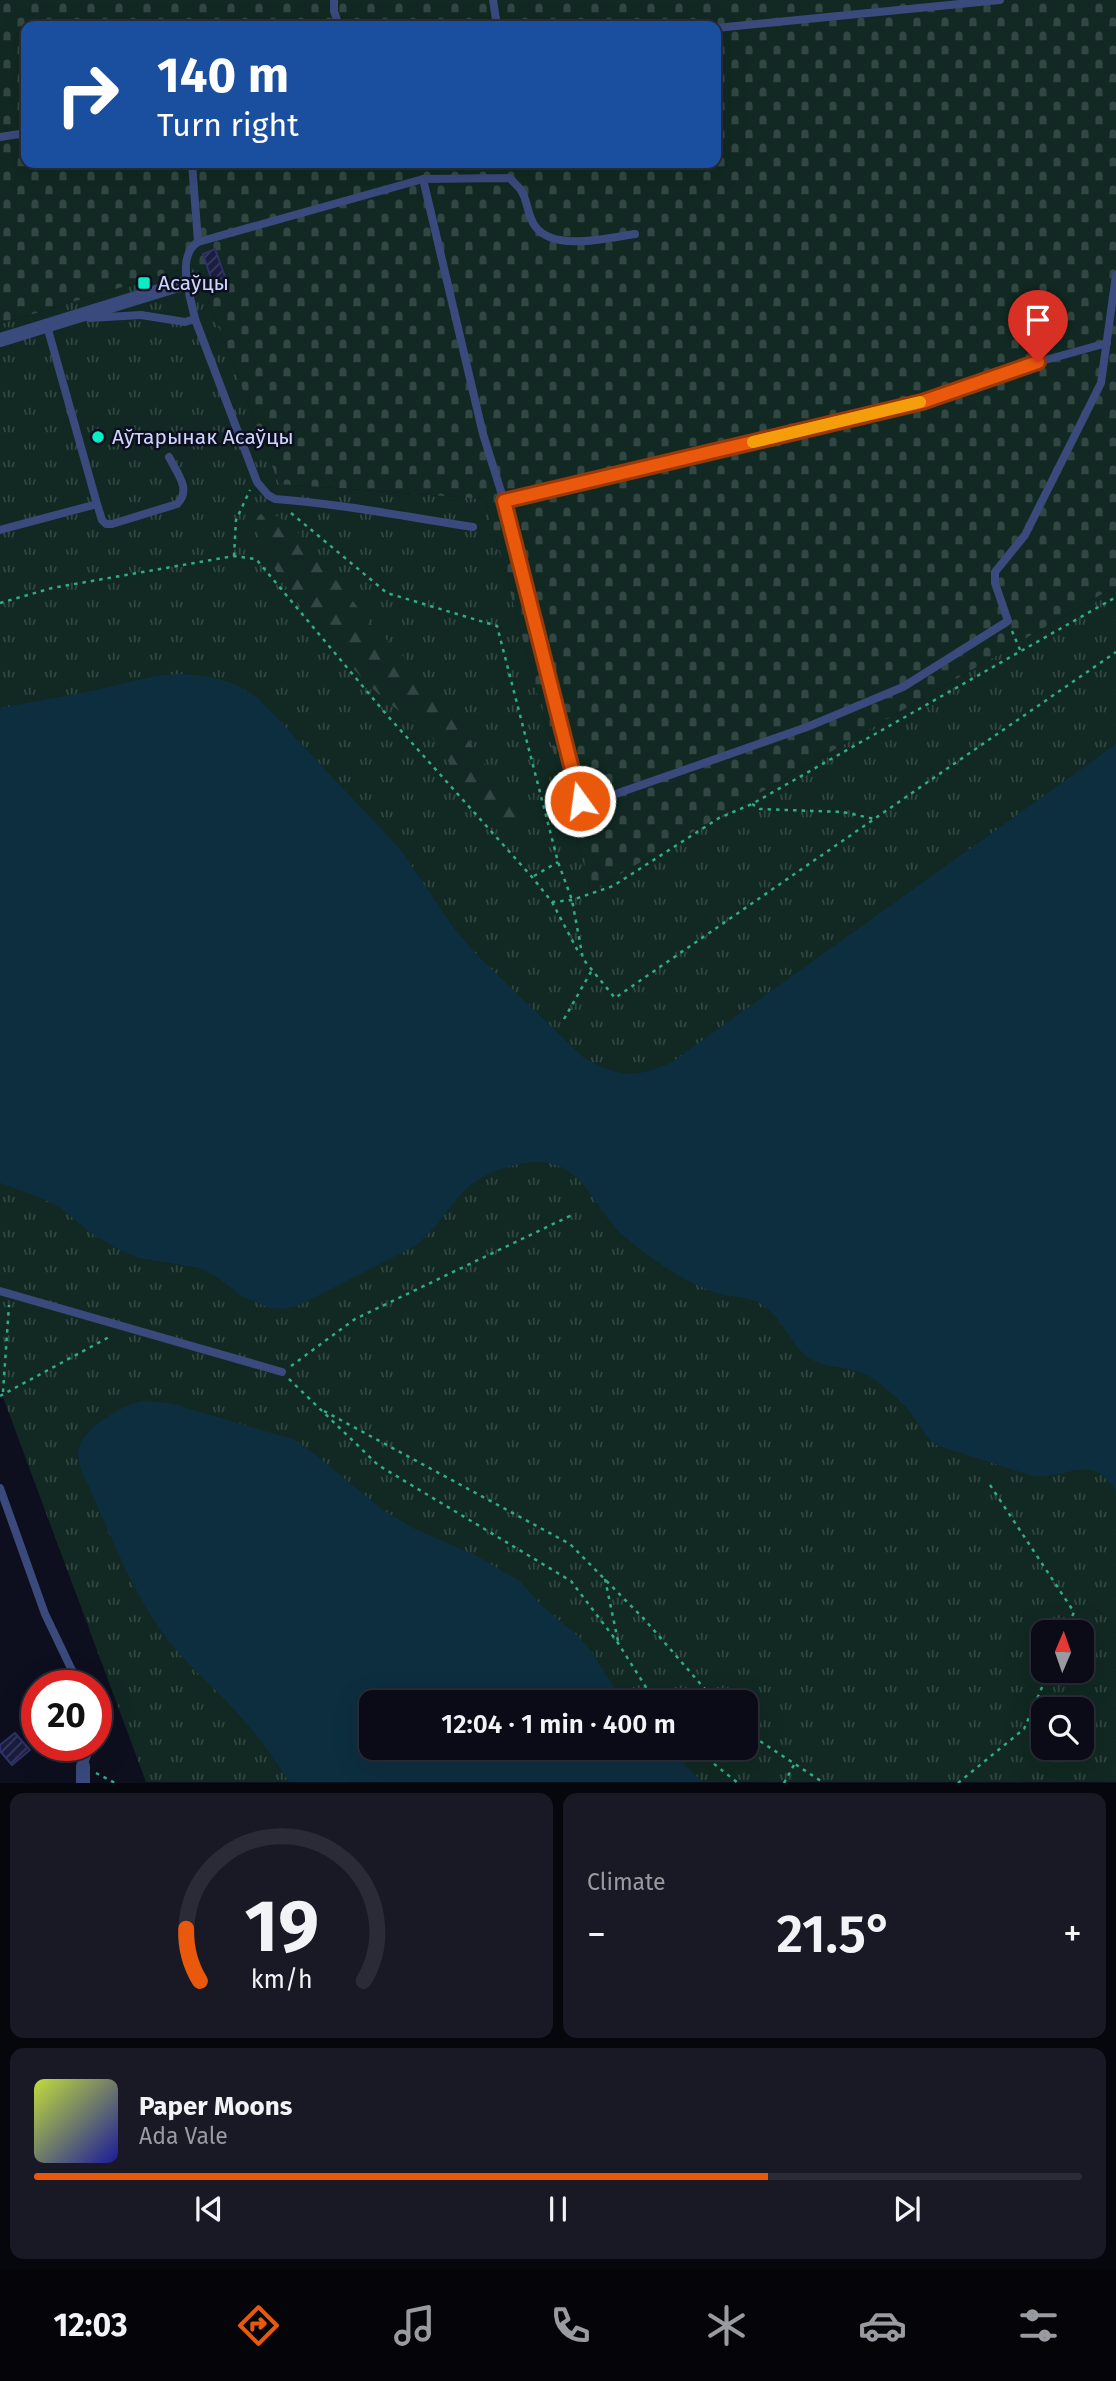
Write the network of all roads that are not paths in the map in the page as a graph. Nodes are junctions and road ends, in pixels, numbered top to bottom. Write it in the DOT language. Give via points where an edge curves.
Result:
graph roads {
  1 [pos="334,0"];
  2 [pos="493,0"];
  3 [pos="1000,0"];
  4 [pos="337,21"];
  5 [pos="496,21"];
  6 [pos="721,28"];
  7 [pos="21,134"];
  8 [pos="0,137"];
  9 [pos="192,168"];
  10 [pos="423,179"];
  11 [pos="635,234"];
  12 [pos="198,242"];
  13 [pos="1116,275"];
  14 [pos="188,282"];
  15 [pos="72,318"];
  16 [pos="195,320"];
  17 [pos="47,326"];
  18 [pos="0,340"];
  19 [pos="1107,343"];
  20 [pos="169,457"];
  21 [pos="504,501"];
  22 [pos="97,504"];
  23 [pos="473,527"];
  24 [pos="0,530"];
  25 [pos="0,1291"];
  26 [pos="282,1372"];
  27 [pos="0,1488"];
  28 [pos="72,1670"];
  29 [pos="85,1761"];
  30 [pos="83,1766"];
  31 [pos="83,1783"];
  1 -- 4 [label="lane"];
  2 -- 5 [label="lane"];
  3 -- 6 [label="lane"];
  7 -- 8 [label="lane"];
  9 -- 12 [label="lane"];
  10 -- 11 [label="lane" via="510,178 522,191 536,228 550,239 579,242"];
  10 -- 12 [label="lane"];
  10 -- 21 [label="lane" via="483,434"];
  12 -- 14 [label="lane" via="188,254"];
  13 -- 19 [label="lane"];
  14 -- 15 [label="street"];
  14 -- 16 [label="lane"];
  15 -- 16 [label="lane" via="141,315"];
  15 -- 17 [label="street"];
  16 -- 23 [label="lane" via="257,482 268,495"];
  17 -- 18 [label="street"];
  17 -- 22 [label="lane"];
  19 -- 21 [label="lane" via="922,402"];
  19 -- 21 [label="lane" via="1101,383 1025,535 995,572 1008,621 903,687 597,803 580,801"];
  20 -- 22 [label="lane" via="185,490 177,503 112,524 102,520"];
  22 -- 24 [label="lane"];
  25 -- 26 [label="lane"];
  27 -- 28 [label="lane" via="45,1614"];
  29 -- 30 [label="lane"];
  30 -- 31 [label="street"];
}
